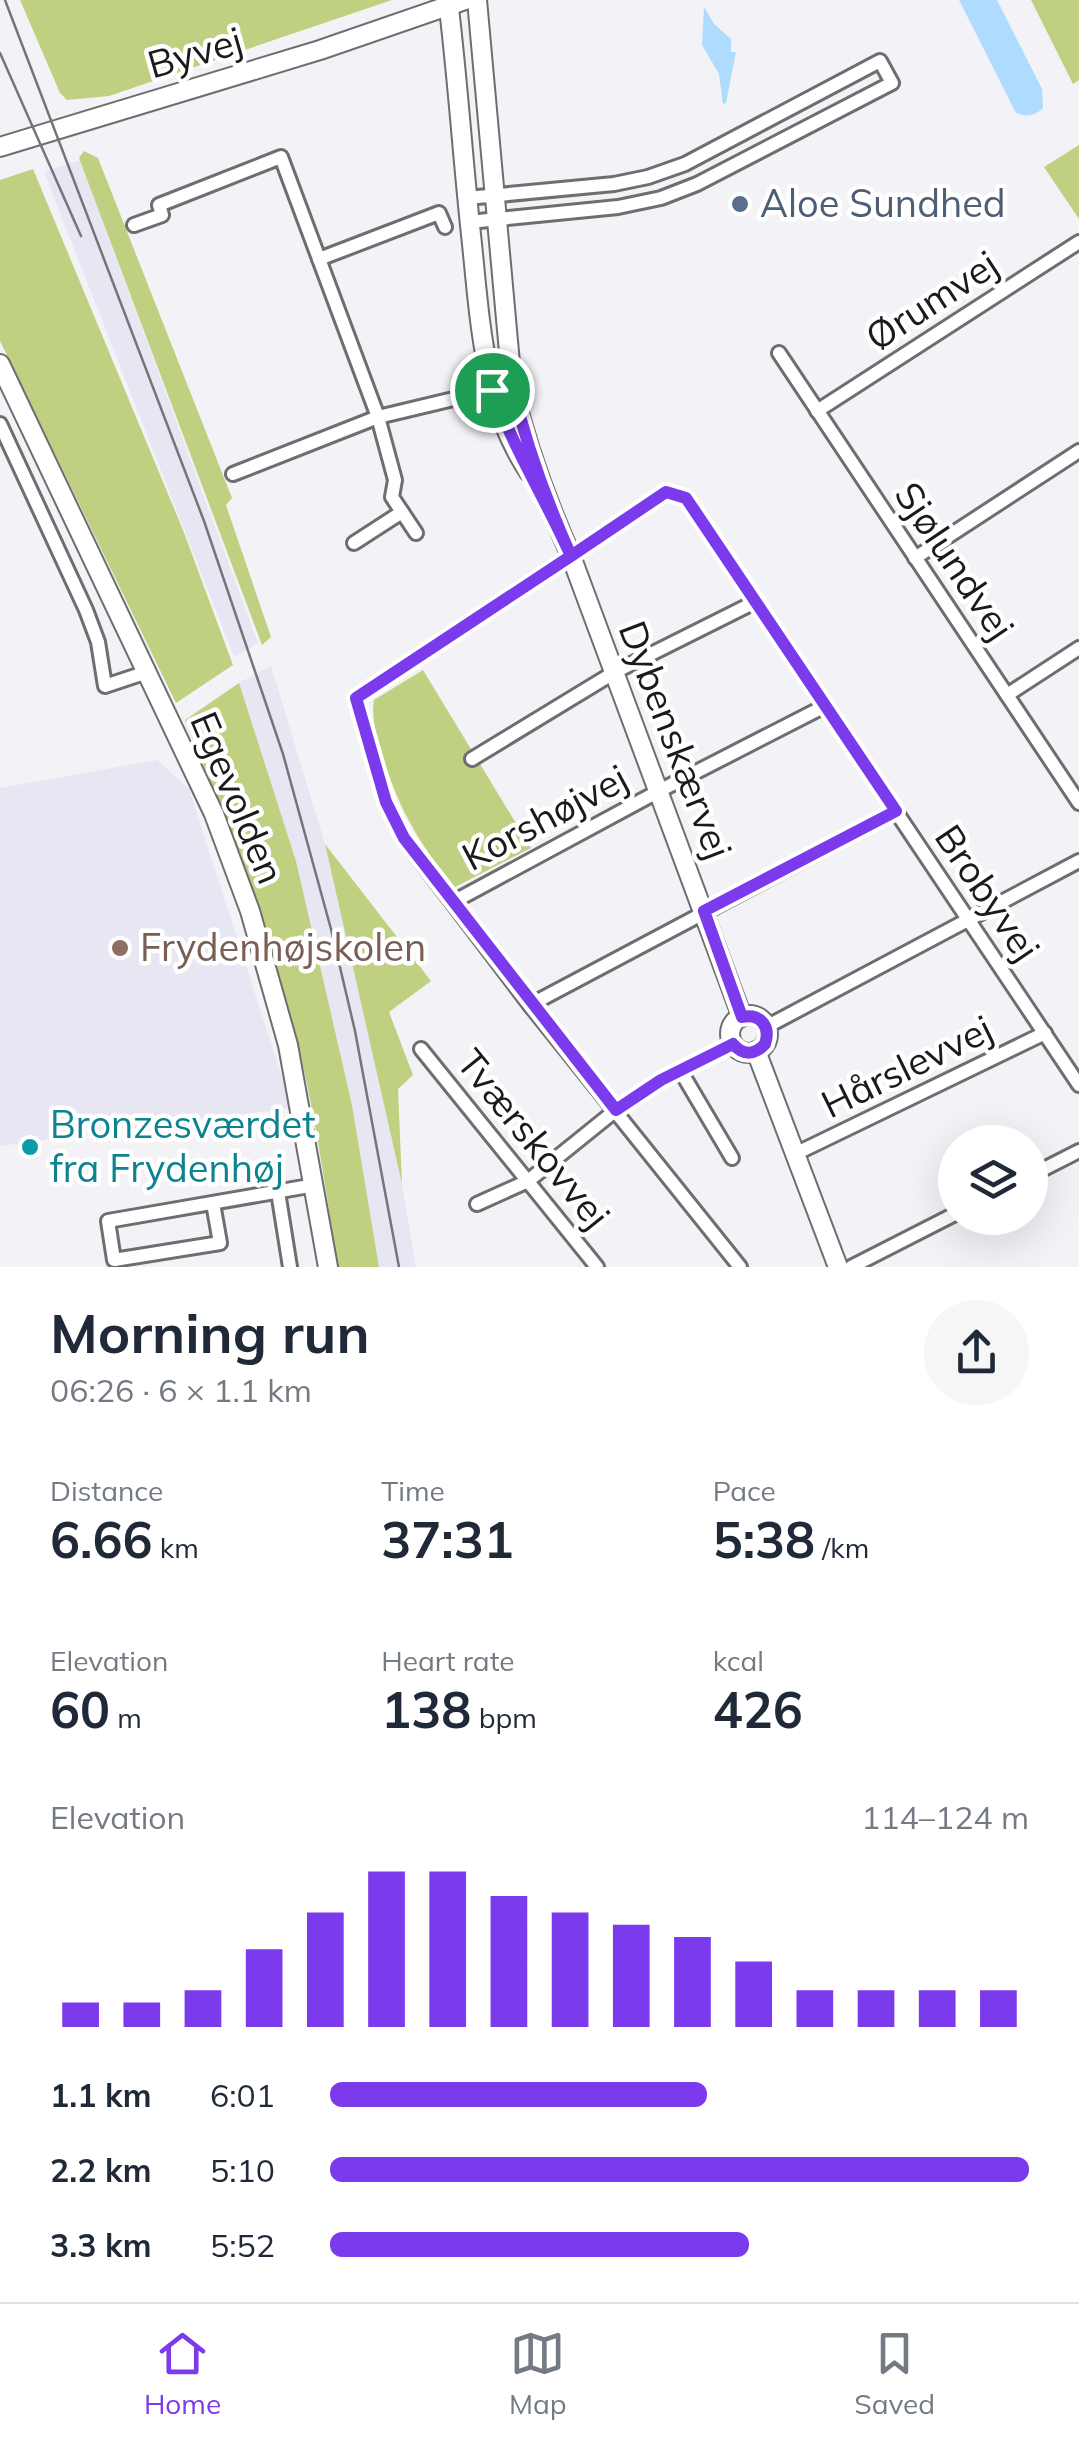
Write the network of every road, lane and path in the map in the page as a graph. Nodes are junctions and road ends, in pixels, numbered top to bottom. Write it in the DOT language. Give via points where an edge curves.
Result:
graph roads {
  1 [pos="477,0"];
  2 [pos="454,2"];
  3 [pos="0,147"];
  4 [pos="493,196"];
  5 [pos="467,198"];
  6 [pos="496,220"];
  7 [pos="469,222"];
  8 [pos="134,226"];
  9 [pos="445,228"];
  10 [pos="1079,242"];
  11 [pos="319,259"];
  12 [pos="779,352"];
  13 [pos="0,364"];
  14 [pos="512,385"];
  15 [pos="492,390"];
  16 [pos="817,411"];
  17 [pos="378,418"];
  18 [pos="0,424"];
  19 [pos="1079,451"];
  20 [pos="233,474"];
  21 [pos="541,489"];
  22 [pos="402,512"];
  23 [pos="416,532"];
  24 [pos="354,543"];
  25 [pos="571,556"];
  26 [pos="915,558"];
  27 [pos="756,602"];
  28 [pos="1079,648"];
  29 [pos="146,672"];
  30 [pos="614,672"];
  31 [pos="1008,696"];
  32 [pos="826,706"];
  33 [pos="472,760"];
  34 [pos="659,790"];
  35 [pos="1079,803"];
  36 [pos="896,811"];
  37 [pos="1079,861"];
  38 [pos="453,902"];
  39 [pos="704,911"];
  40 [pos="970,921"];
  41 [pos="530,1005"];
  42 [pos="742,1017"];
  43 [pos="766,1027"];
  44 [pos="1045,1033"];
  45 [pos="733,1044"];
  46 [pos="422,1050"];
  47 [pos="756,1051"];
  48 [pos="680,1070"];
  49 [pos="1079,1084"];
  50 [pos="616,1110"];
  51 [pos="1079,1151"];
  52 [pos="796,1154"];
  53 [pos="732,1158"];
  54 [pos="1048,1167"];
  55 [pos="528,1181"];
  56 [pos="315,1185"];
  57 [pos="278,1192"];
  58 [pos="213,1204"];
  59 [pos="476,1204"];
  60 [pos="938,1223"];
  61 [pos="290,1267"];
  62 [pos="328,1267"];
  63 [pos="597,1267"];
  64 [pos="740,1267"];
  65 [pos="838,1267"];
  66 [pos="850,1267"];
  1 -- 4 [label="street, Dybenskærvej"];
  2 -- 3 [label="street, Byvej"];
  2 -- 5 [label="street, Dybenskærvej"];
  4 -- 5 [label="street"];
  4 -- 6 [label="street, Dybenskærvej"];
  4 -- 6 [label="street" via="614,184 685,164 880,61 892,83 661,198"];
  5 -- 7 [label="street, Dybenskærvej"];
  6 -- 7 [label="street"];
  6 -- 14 [label="street, Dybenskærvej"];
  7 -- 15 [label="street, Dybenskærvej"];
  8 -- 11 [label="street" via="162,215 159,205 281,158"];
  9 -- 11 [label="street" via="440,212"];
  10 -- 16 [label="street, Ørumvej"];
  11 -- 17 [label="street"];
  12 -- 16 [label="street, Sjølundvej"];
  13 -- 29 [label="street, Egevolden"];
  14 -- 15 [label="street"];
  14 -- 21 [label="street, Dybenskærvej"];
  15 -- 17 [label="street"];
  15 -- 21 [label="street, Dybenskærvej" via="518,454"];
  16 -- 26 [label="street, Sjølundvej"];
  17 -- 20 [label="street"];
  17 -- 22 [label="street" via="395,480 392,497"];
  18 -- 29 [label="street" via="86,610 105,686"];
  19 -- 26 [label="street"];
  21 -- 25 [label="street, Dybenskærvej"];
  22 -- 23 [label="street"];
  22 -- 24 [label="street"];
  25 -- 27 [label="street, Brobyvej" via="666,492 678,493"];
  25 -- 30 [label="street, Dybenskærvej"];
  25 -- 38 [label="street" via="356,698 386,802 404,838"];
  26 -- 31 [label="street, Sjølundvej"];
  27 -- 30 [label="street"];
  27 -- 32 [label="street, Brobyvej"];
  28 -- 31 [label="street"];
  29 -- 56 [label="street, Egevolden" via="214,814 250,911 288,1044"];
  30 -- 33 [label="street"];
  30 -- 34 [label="street, Dybenskærvej"];
  31 -- 35 [label="street, Sjølundvej"];
  32 -- 34 [label="street, Korshøjvej"];
  32 -- 36 [label="street, Brobyvej"];
  34 -- 38 [label="street, Korshøjvej"];
  34 -- 39 [label="street, Dybenskærvej"];
  36 -- 39 [label="street"];
  36 -- 40 [label="street, Brobyvej"];
  37 -- 40 [label="street"];
  38 -- 41 [label="street"];
  39 -- 41 [label="street"];
  39 -- 42 [label="street, Dybenskærvej"];
  40 -- 43 [label="street"];
  40 -- 44 [label="street, Brobyvej"];
  41 -- 50 [label="street"];
  42 -- 43 [label="street" via="756,1017"];
  42 -- 45 [label="street" via="730,1030"];
  43 -- 47 [label="street" via="765,1044"];
  44 -- 49 [label="street, Brobyvej"];
  44 -- 52 [label="street, Hårslevvej"];
  45 -- 47 [label="street"];
  45 -- 48 [label="street"];
  46 -- 55 [label="street, Tværskovvej"];
  47 -- 52 [label="street"];
  48 -- 50 [label="street"];
  48 -- 53 [label="street"];
  50 -- 55 [label="street"];
  50 -- 64 [label="street"];
  51 -- 54 [label="street"];
  52 -- 65 [label="street"];
  55 -- 59 [label="street"];
  55 -- 63 [label="street, Tværskovvej"];
  56 -- 57 [label="street"];
  56 -- 62 [label="street, Egevolden"];
  57 -- 58 [label="street"];
  57 -- 61 [label="street"];
  58 -- 58 [label="street" via="108,1221 114,1260 220,1242"];
  60 -- 66 [label="street"];
}
